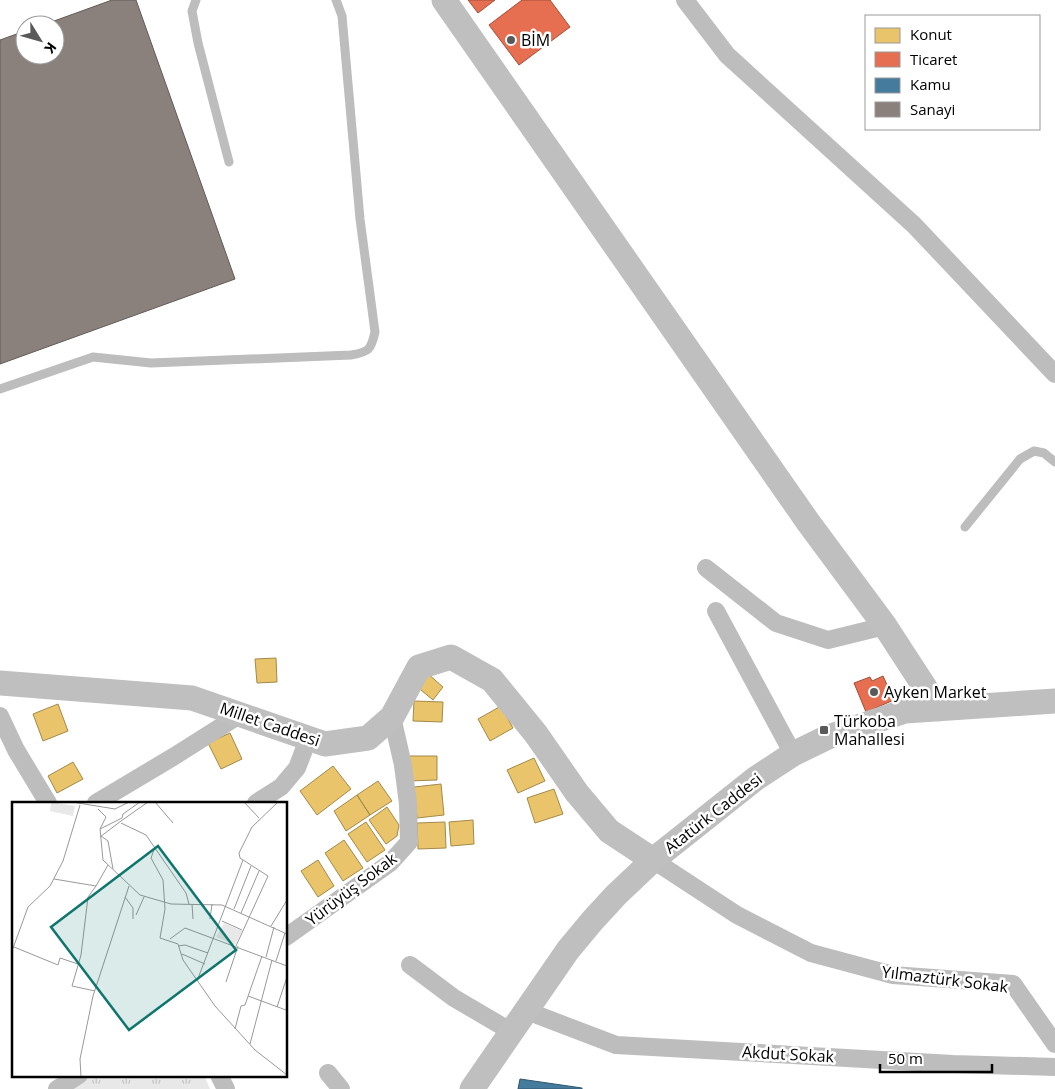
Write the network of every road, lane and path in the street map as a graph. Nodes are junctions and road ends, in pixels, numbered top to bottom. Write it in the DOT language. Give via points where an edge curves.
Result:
graph roads {
  1 [pos="196,0"];
  2 [pos="336,0"];
  3 [pos="444,0"];
  4 [pos="685,0"];
  5 [pos="229,162"];
  6 [pos="1055,374"];
  7 [pos="0,389"];
  8 [pos="1055,462"];
  9 [pos="965,527"];
  10 [pos="706,568"];
  11 [pos="716,611"];
  12 [pos="885,626"];
  13 [pos="0,683"];
  14 [pos="1055,701"];
  15 [pos="939,709"];
  16 [pos="241,714"];
  17 [pos="0,716"];
  18 [pos="392,717"];
  19 [pos="309,738"];
  20 [pos="793,754"];
  21 [pos="47,802"];
  22 [pos="98,802"];
  23 [pos="258,802"];
  24 [pos="653,860"];
  25 [pos="288,936"];
  26 [pos="410,965"];
  27 [pos="527,1011"];
  28 [pos="512,1032"];
  29 [pos="1055,1044"];
  30 [pos="1055,1067"];
  31 [pos="328,1073"];
  32 [pos="77,1076"];
  33 [pos="220,1076"];
  34 [pos="57,1089"];
  35 [pos="226,1089"];
  36 [pos="341,1089"];
  37 [pos="472,1089"];
  1 -- 5 [label="lane" via="192,11 198,43"];
  2 -- 7 [label="lane" via="342,16 360,219 375,332 372,345 366,352 151,363 93,357"];
  3 -- 12 [label="street" via="808,522"];
  4 -- 6 [label="street" via="726,55 914,225"];
  8 -- 9 [label="lane" via="1044,453 1034,451 1020,459"];
  10 -- 12 [label="street" via="776,623 828,640"];
  11 -- 20 [label="street"];
  12 -- 15 [label="street"];
  13 -- 16 [label="street, Millet Caddesi" via="192,698"];
  14 -- 15 [label="street, Atatürk Caddesi"];
  15 -- 20 [label="street, Atatürk Caddesi" via="905,711 828,737"];
  16 -- 19 [label="street, Millet Caddesi"];
  16 -- 22 [label="street"];
  17 -- 21 [label="street"];
  18 -- 19 [label="street, Millet Caddesi" via="368,738 325,744"];
  18 -- 24 [label="street, Millet Caddesi" via="419,667 451,657 492,680 609,830"];
  18 -- 25 [label="street, Yürüyüş Sokak" via="408,804 408,842 390,863"];
  19 -- 23 [label="street" via="297,768 281,787"];
  20 -- 24 [label="street, Atatürk Caddesi" via="755,779"];
  24 -- 27 [label="street, Atatürk Caddesi" via="593,920 568,950"];
  24 -- 29 [label="street, Yılmaztürk Sokak" via="737,915 811,953 893,975 1013,984"];
  26 -- 28 [label="street" via="454,998"];
  27 -- 28 [label="street, Atatürk Caddesi"];
  27 -- 30 [label="street, Akdut Sokak" via="616,1044"];
  28 -- 37 [label="street, Atatürk Caddesi"];
  31 -- 36 [label="street"];
  32 -- 34 [label="street"];
  33 -- 35 [label="street"];
}
